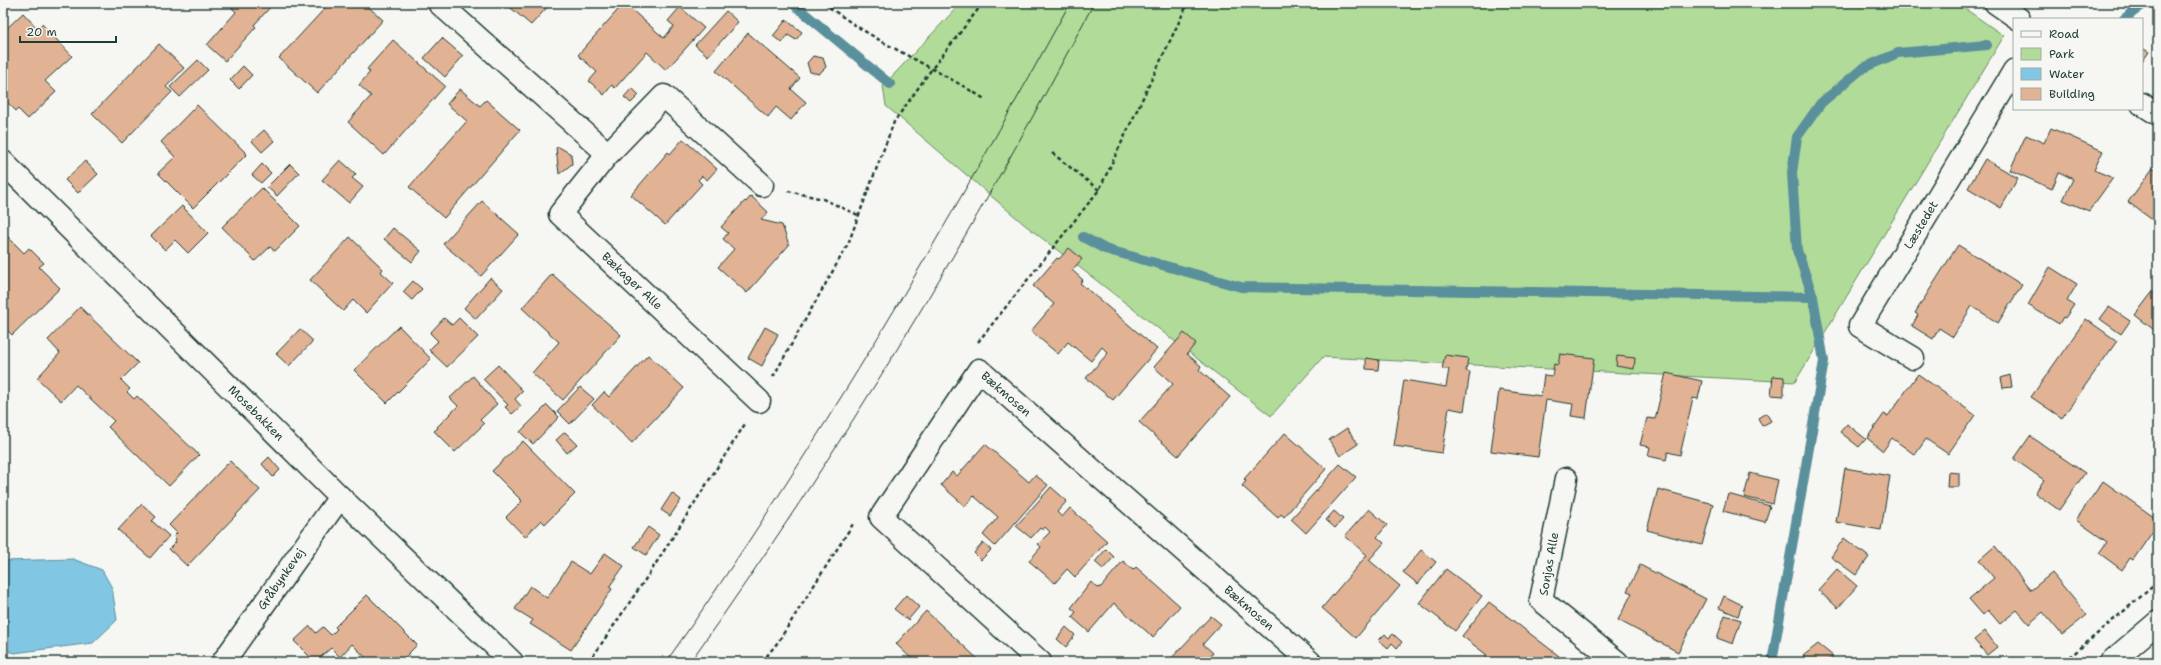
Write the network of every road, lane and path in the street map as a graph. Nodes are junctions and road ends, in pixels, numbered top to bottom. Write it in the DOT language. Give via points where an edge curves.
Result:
graph roads {
  1 [pos="439,3"];
  2 [pos="824,3"];
  3 [pos="983,3"];
  4 [pos="1188,3"];
  5 [pos="1996,3"];
  6 [pos="2017,18"];
  7 [pos="931,70"];
  8 [pos="2013,73"];
  9 [pos="986,100"];
  10 [pos="2143,105"];
  11 [pos="2158,114"];
  12 [pos="1052,153"];
  13 [pos="608,154"];
  14 [pos="3,162"];
  15 [pos="762,185"];
  16 [pos="1099,190"];
  17 [pos="858,215"];
  18 [pos="975,347"];
  19 [pos="1913,358"];
  20 [pos="759,401"];
  21 [pos="1566,479"];
  22 [pos="340,497"];
  23 [pos="857,519"];
  24 [pos="2158,582"];
  25 [pos="2158,622"];
  26 [pos="223,662"];
  27 [pos="512,662"];
  28 [pos="590,662"];
  29 [pos="762,662"];
  30 [pos="1040,662"];
  31 [pos="1310,662"];
  32 [pos="1617,662"];
  33 [pos="2064,662"];
  34 [pos="2111,662"];
  1 -- 13 [label="street"];
  2 -- 7 [label="path" via="839,15"];
  3 -- 7 [label="path"];
  4 -- 16 [label="path"];
  5 -- 6 [label="street"];
  7 -- 9 [label="path" via="959,82"];
  7 -- 17 [label="path" via="894,122"];
  8 -- 19 [label="street, Læstedet" via="1860,326"];
  10 -- 11 [label="street"];
  12 -- 16 [label="path"];
  13 -- 15 [label="street, Bækager Alle" via="664,96"];
  13 -- 20 [label="street, Bækager Alle" via="560,214"];
  14 -- 22 [label="street, Mosebakken"];
  15 -- 17 [label="path" via="823,199"];
  16 -- 18 [label="path"];
  17 -- 20 [label="path" via="848,244"];
  20 -- 28 [label="path" via="651,572"];
  21 -- 32 [label="street, Sonjas Alle" via="1541,600"];
  22 -- 26 [label="street, Gråbynkevej"];
  22 -- 27 [label="street, Mosebakken"];
  23 -- 29 [label="path" via="778,642"];
  24 -- 33 [label="path"];
  25 -- 34 [label="street"];
  30 -- 31 [label="street, Bækmosen" via="881,517 979,370"];
}
